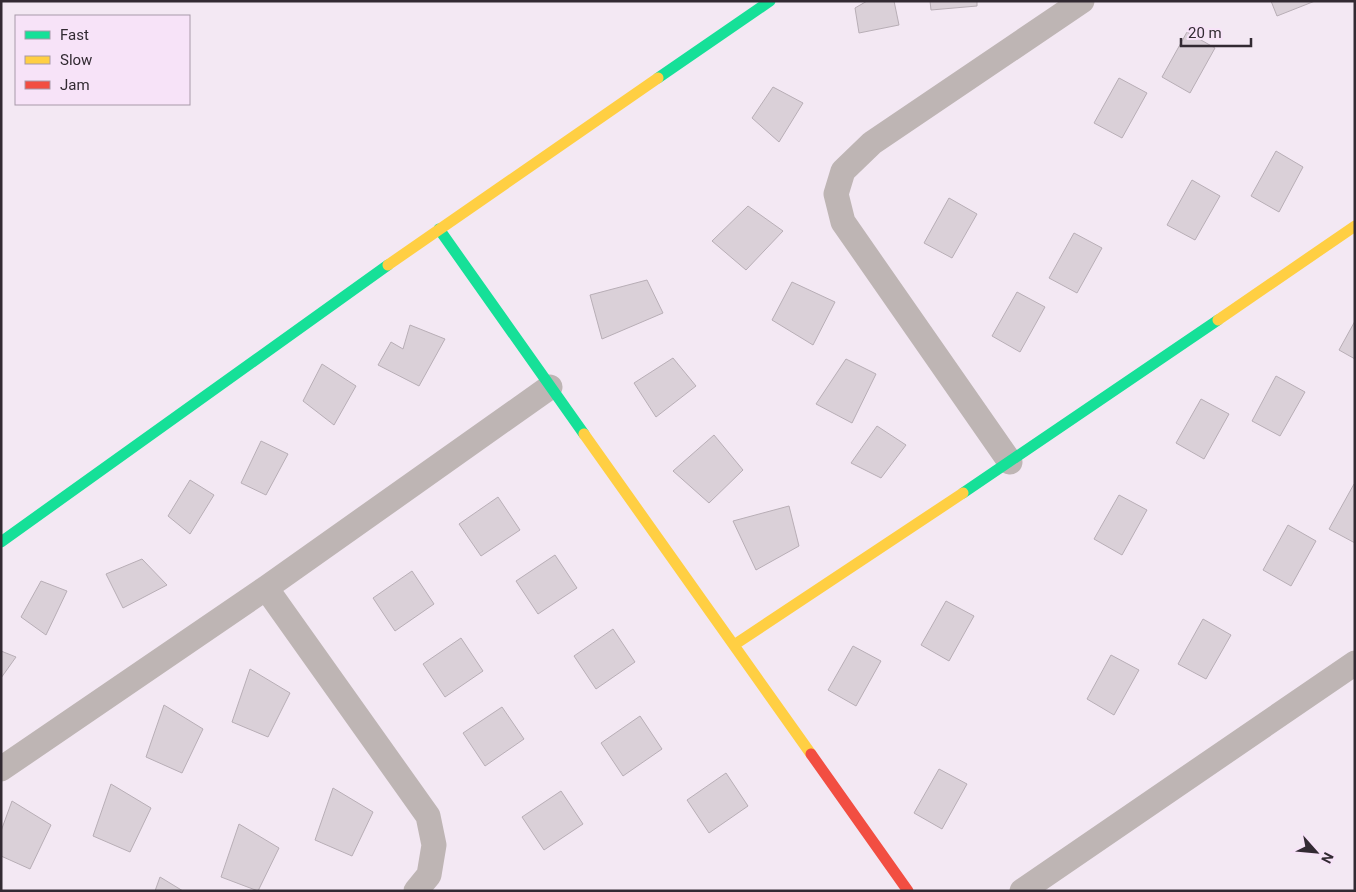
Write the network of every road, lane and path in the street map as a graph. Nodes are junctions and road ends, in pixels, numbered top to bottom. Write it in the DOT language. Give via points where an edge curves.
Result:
graph roads {
  1 [pos="770,1"];
  2 [pos="1082,1"];
  3 [pos="1355,226"];
  4 [pos="439,229"];
  5 [pos="550,387"];
  6 [pos="1010,462"];
  7 [pos="1,542"];
  8 [pos="266,588"];
  9 [pos="734,645"];
  10 [pos="1355,663"];
  11 [pos="1,769"];
  12 [pos="416,891"];
  13 [pos="908,891"];
  14 [pos="1022,891"];
  1 -- 4 [label="street"];
  2 -- 6 [label="street" via="872,143 843,171 836,194 843,222"];
  3 -- 6 [label="street"];
  4 -- 5 [label="street"];
  4 -- 7 [label="street"];
  5 -- 8 [label="street"];
  5 -- 9 [label="street"];
  6 -- 9 [label="street"];
  8 -- 11 [label="street"];
  8 -- 12 [label="street" via="428,816 434,845 429,875"];
  9 -- 13 [label="street"];
  10 -- 14 [label="street"];
}
